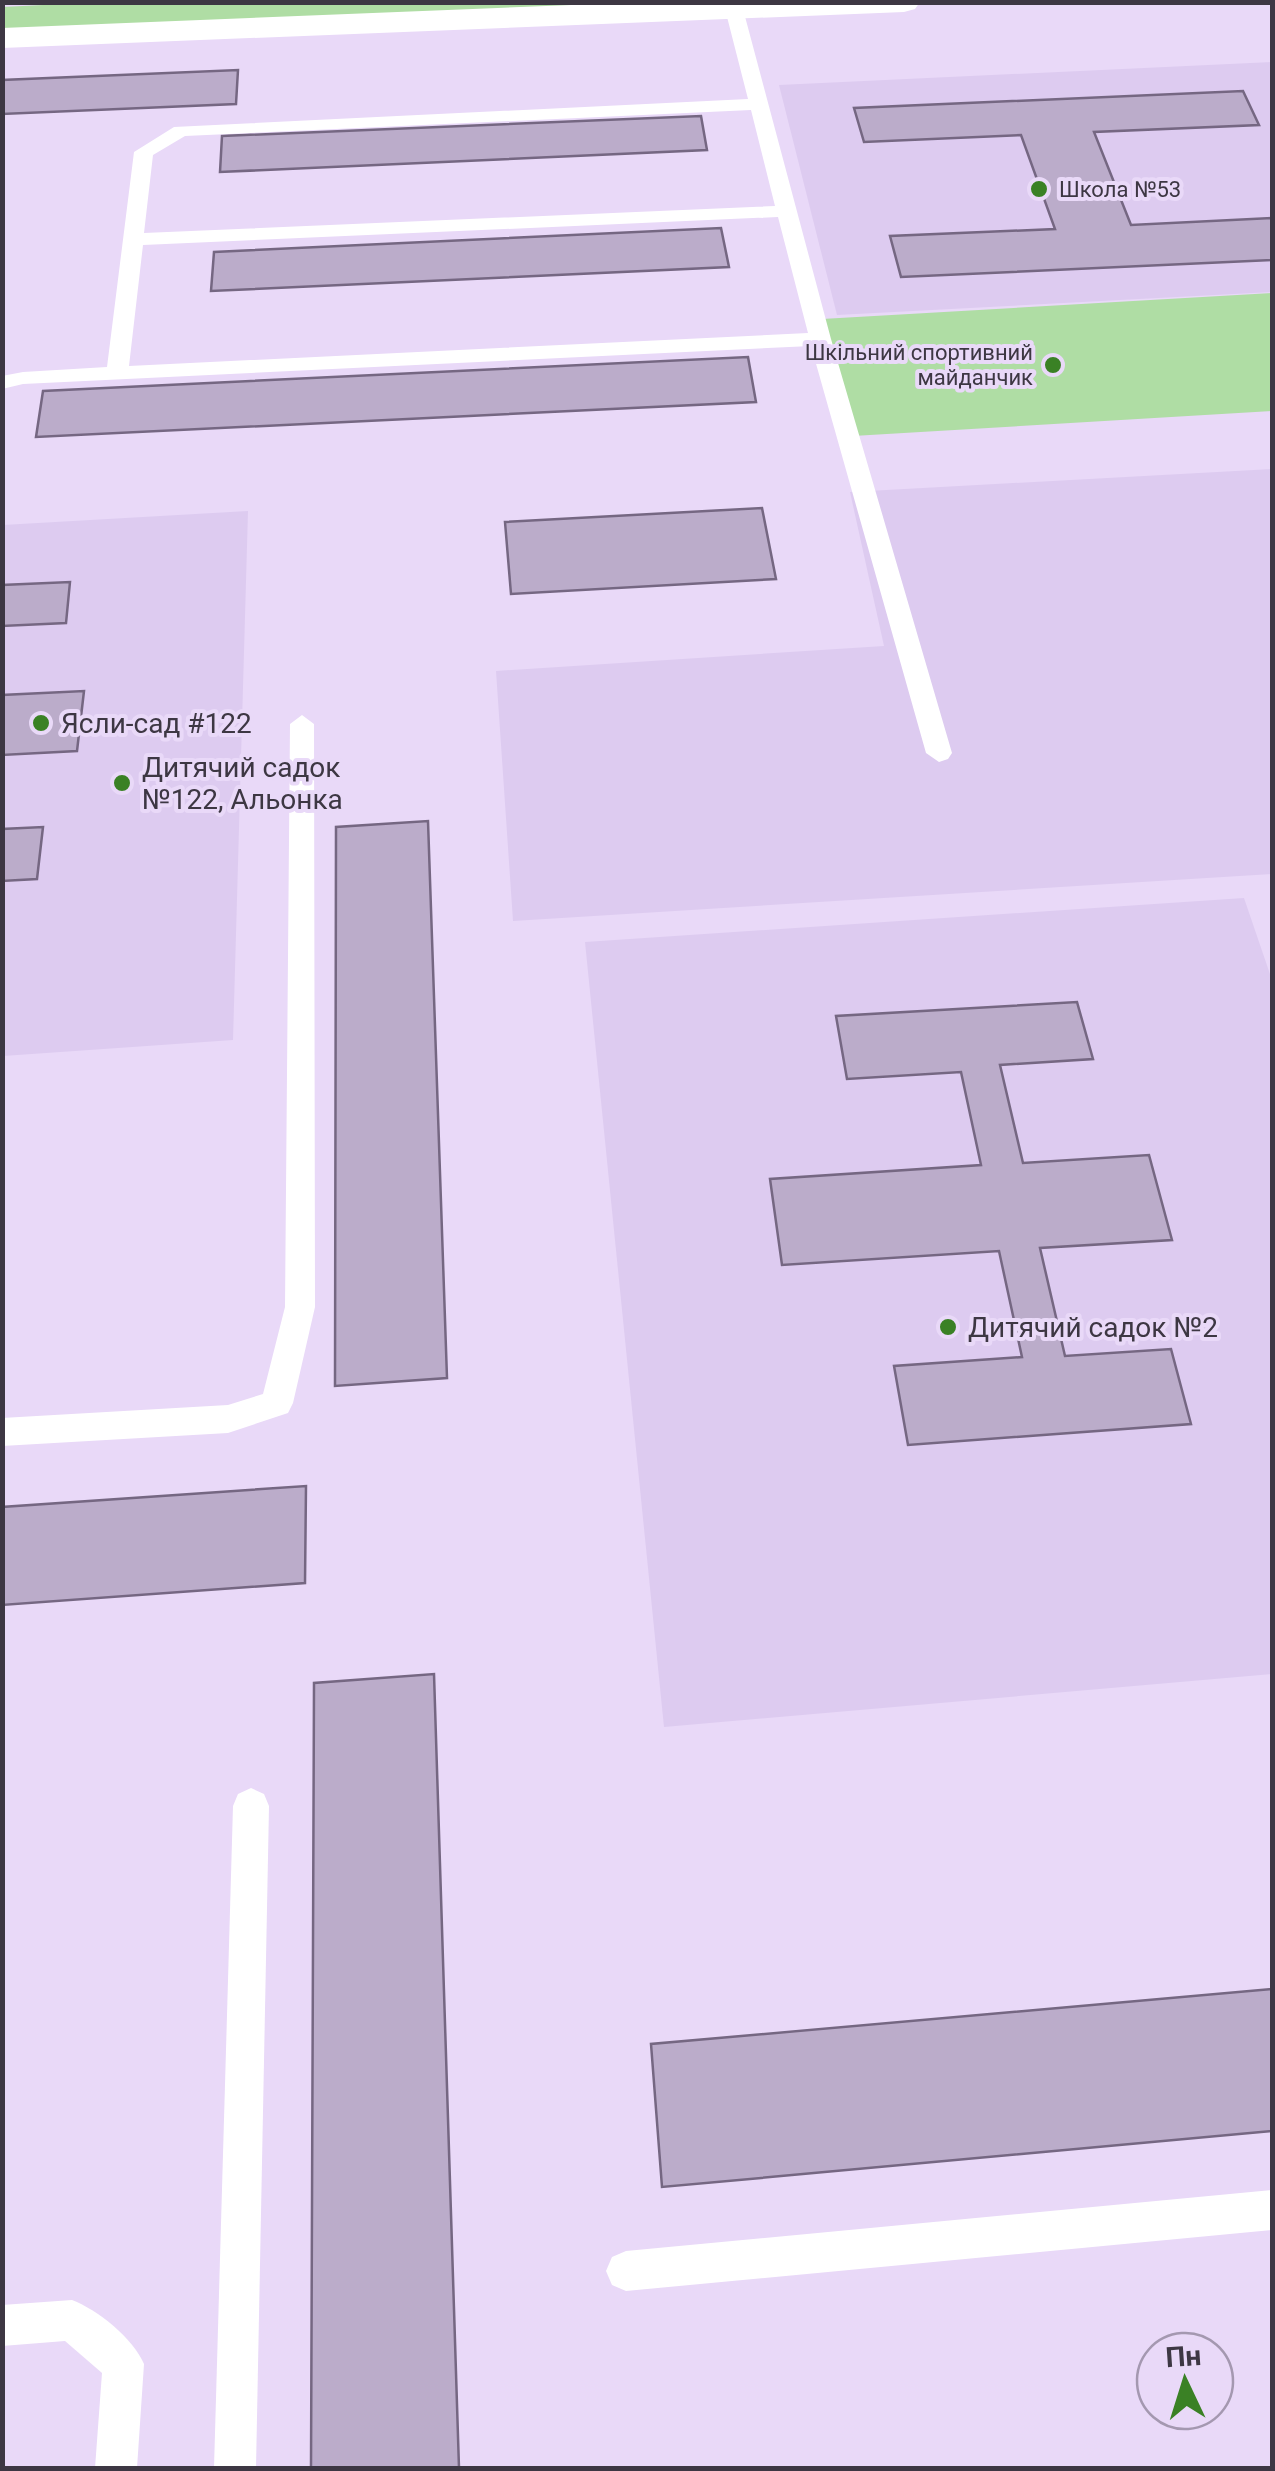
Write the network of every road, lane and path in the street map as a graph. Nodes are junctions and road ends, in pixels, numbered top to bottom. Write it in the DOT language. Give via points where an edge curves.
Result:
graph roads {
  1 [pos="904,2"];
  2 [pos="734,9"];
  3 [pos="2,38"];
  4 [pos="759,104"];
  5 [pos="787,211"];
  6 [pos="133,238"];
  7 [pos="820,339"];
  8 [pos="117,374"];
  9 [pos="2,383"];
  10 [pos="302,724"];
  11 [pos="939,754"];
  12 [pos="2,1432"];
  13 [pos="251,1806"];
  14 [pos="1272,2210"];
  15 [pos="626,2271"];
  16 [pos="2,2326"];
  17 [pos="116,2468"];
  18 [pos="235,2468"];
  1 -- 2 [label="main road"];
  2 -- 3 [label="main road"];
  2 -- 4 [label="lane"];
  4 -- 5 [label="lane"];
  4 -- 6 [label="lane" via="181,131 144,152"];
  5 -- 6 [label="lane"];
  5 -- 7 [label="lane"];
  6 -- 8 [label="lane"];
  7 -- 8 [label="lane"];
  7 -- 11 [label="lane"];
  8 -- 9 [label="lane"];
  10 -- 12 [label="lane" via="300,1307 276,1403 228,1419"];
  13 -- 18 [label="lane"];
  14 -- 15 [label="lane"];
  16 -- 17 [label="lane" via="72,2320 123,2364"];
}
